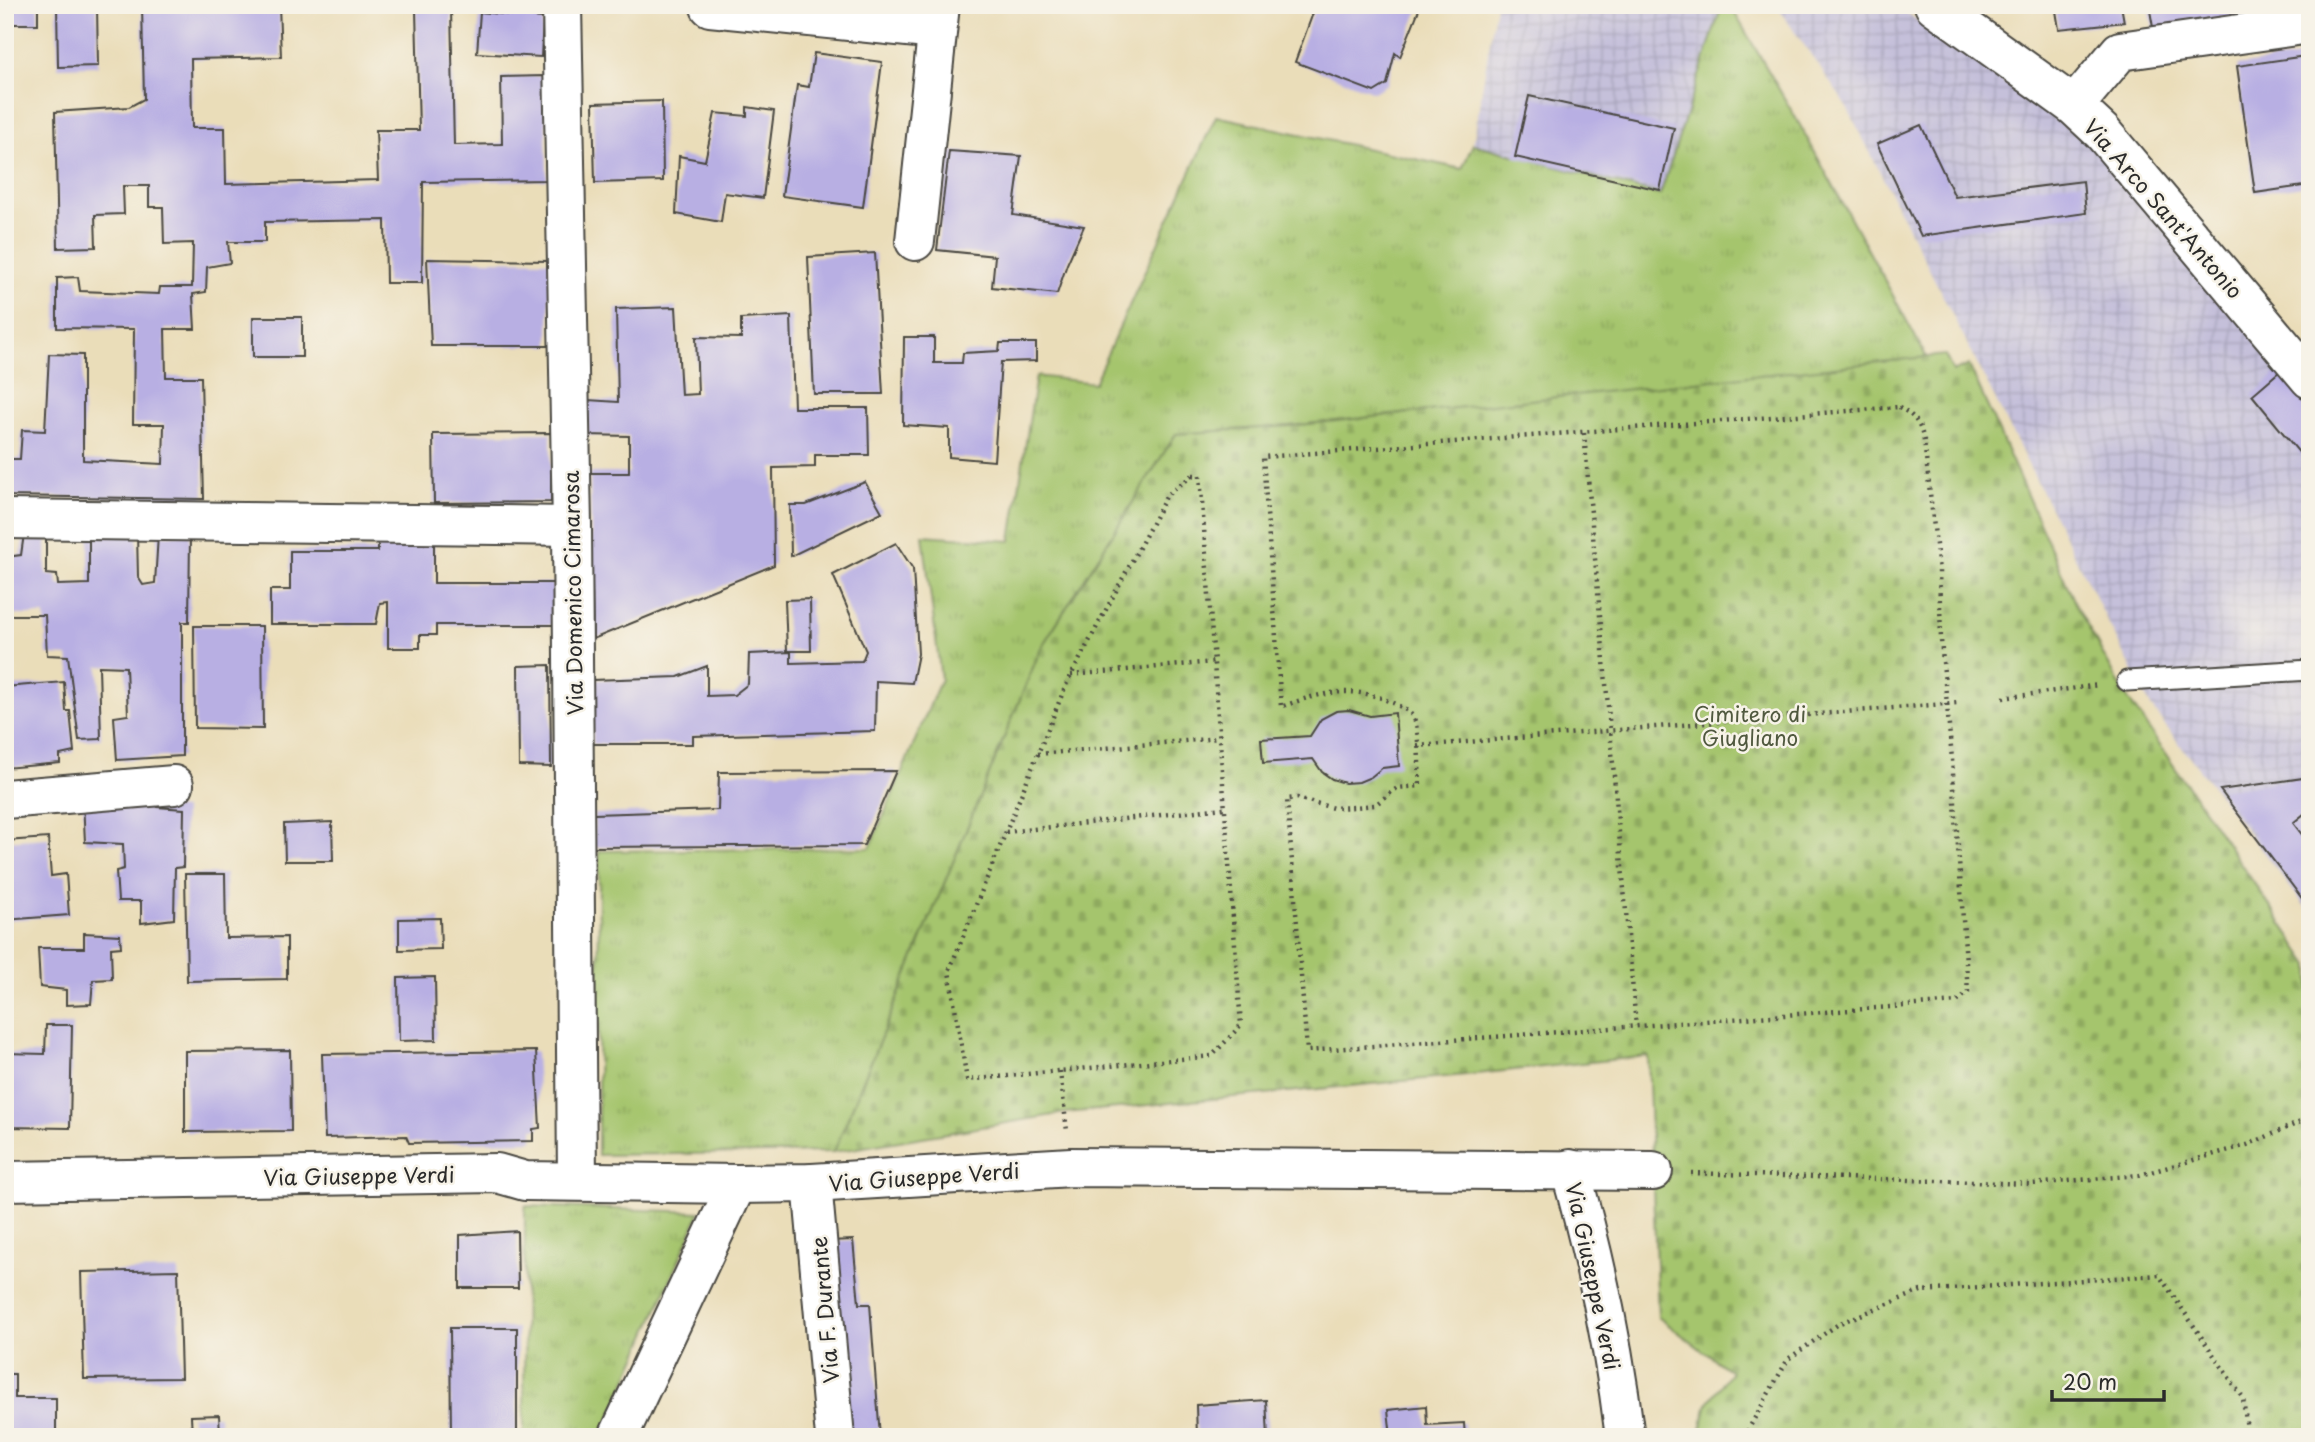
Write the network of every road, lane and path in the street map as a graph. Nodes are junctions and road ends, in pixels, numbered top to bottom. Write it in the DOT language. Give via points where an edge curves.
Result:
graph roads {
  1 [pos="562,5"];
  2 [pos="1934,5"];
  3 [pos="710,7"];
  4 [pos="938,18"];
  5 [pos="2310,24"];
  6 [pos="2074,106"];
  7 [pos="915,241"];
  8 [pos="2310,379"];
  9 [pos="1584,433"];
  10 [pos="5,519"];
  11 [pos="572,526"];
  12 [pos="1213,662"];
  13 [pos="2310,670"];
  14 [pos="1070,675"];
  15 [pos="2127,681"];
  16 [pos="2003,698"];
  17 [pos="1947,703"];
  18 [pos="1957,703"];
  19 [pos="1611,730"];
  20 [pos="1219,738"];
  21 [pos="1417,746"];
  22 [pos="1038,754"];
  23 [pos="174,785"];
  24 [pos="5,799"];
  25 [pos="1224,808"];
  26 [pos="1005,832"];
  27 [pos="1636,1026"];
  28 [pos="1060,1071"];
  29 [pos="2310,1118"];
  30 [pos="1071,1167"];
  31 [pos="1570,1169"];
  32 [pos="1653,1171"];
  33 [pos="5,1181"];
  34 [pos="577,1181"];
  35 [pos="812,1183"];
  36 [pos="737,1185"];
  37 [pos="618,1437"];
  38 [pos="835,1437"];
  39 [pos="1625,1437"];
  40 [pos="1744,1437"];
  41 [pos="2248,1437"];
  1 -- 11 [label="street, Via Domenico Cimarosa"];
  2 -- 6 [label="street, Via Arco Sant'Antonio"];
  3 -- 4 [label="street"];
  4 -- 7 [label="street"];
  5 -- 6 [label="street" via="2120,51"];
  6 -- 8 [label="street, Via Arco Sant'Antonio" via="2102,132"];
  9 -- 17 [label="path" via="1899,407 1914,416 1921,428 1937,558"];
  9 -- 19 [label="path"];
  9 -- 21 [label="path" via="1263,457 1281,707 1341,691 1380,696 1407,710 1415,721"];
  10 -- 11 [label="street"];
  11 -- 34 [label="street, Via Domenico Cimarosa"];
  12 -- 14 [label="path"];
  12 -- 14 [label="path" via="1200,475 1193,475 1167,495"];
  12 -- 20 [label="path"];
  13 -- 15 [label="lane"];
  14 -- 22 [label="path"];
  15 -- 16 [label="path"];
  17 -- 18 [label="path"];
  17 -- 19 [label="path"];
  17 -- 27 [label="path" via="1968,992 1957,1002"];
  19 -- 21 [label="path"];
  19 -- 27 [label="path"];
  20 -- 22 [label="path"];
  20 -- 25 [label="path"];
  21 -- 27 [label="path" via="1420,786 1396,788 1375,805 1333,808 1287,799 1307,1051"];
  22 -- 26 [label="path"];
  23 -- 24 [label="street"];
  25 -- 26 [label="path"];
  25 -- 28 [label="path" via="1241,1025 1212,1056"];
  26 -- 28 [label="path" via="949,971 967,1080"];
  28 -- 30 [label="path"];
  29 -- 32 [label="path" via="2247,1145 2140,1175 2032,1184"];
  30 -- 31 [label="street, Via Giuseppe Verdi"];
  30 -- 35 [label="street, Via Giuseppe Verdi"];
  31 -- 32 [label="street"];
  31 -- 39 [label="street, Via Giuseppe Verdi" via="1593,1251"];
  33 -- 34 [label="street, Via Giuseppe Verdi" via="497,1173 525,1181"];
  34 -- 36 [label="street, Via Giuseppe Verdi"];
  35 -- 36 [label="street, Via Giuseppe Verdi"];
  35 -- 38 [label="street, Via F. Durante"];
  36 -- 37 [label="street"];
  40 -- 41 [label="path" via="1788,1360 1839,1323 1921,1291 2160,1275 2243,1398"];
}
